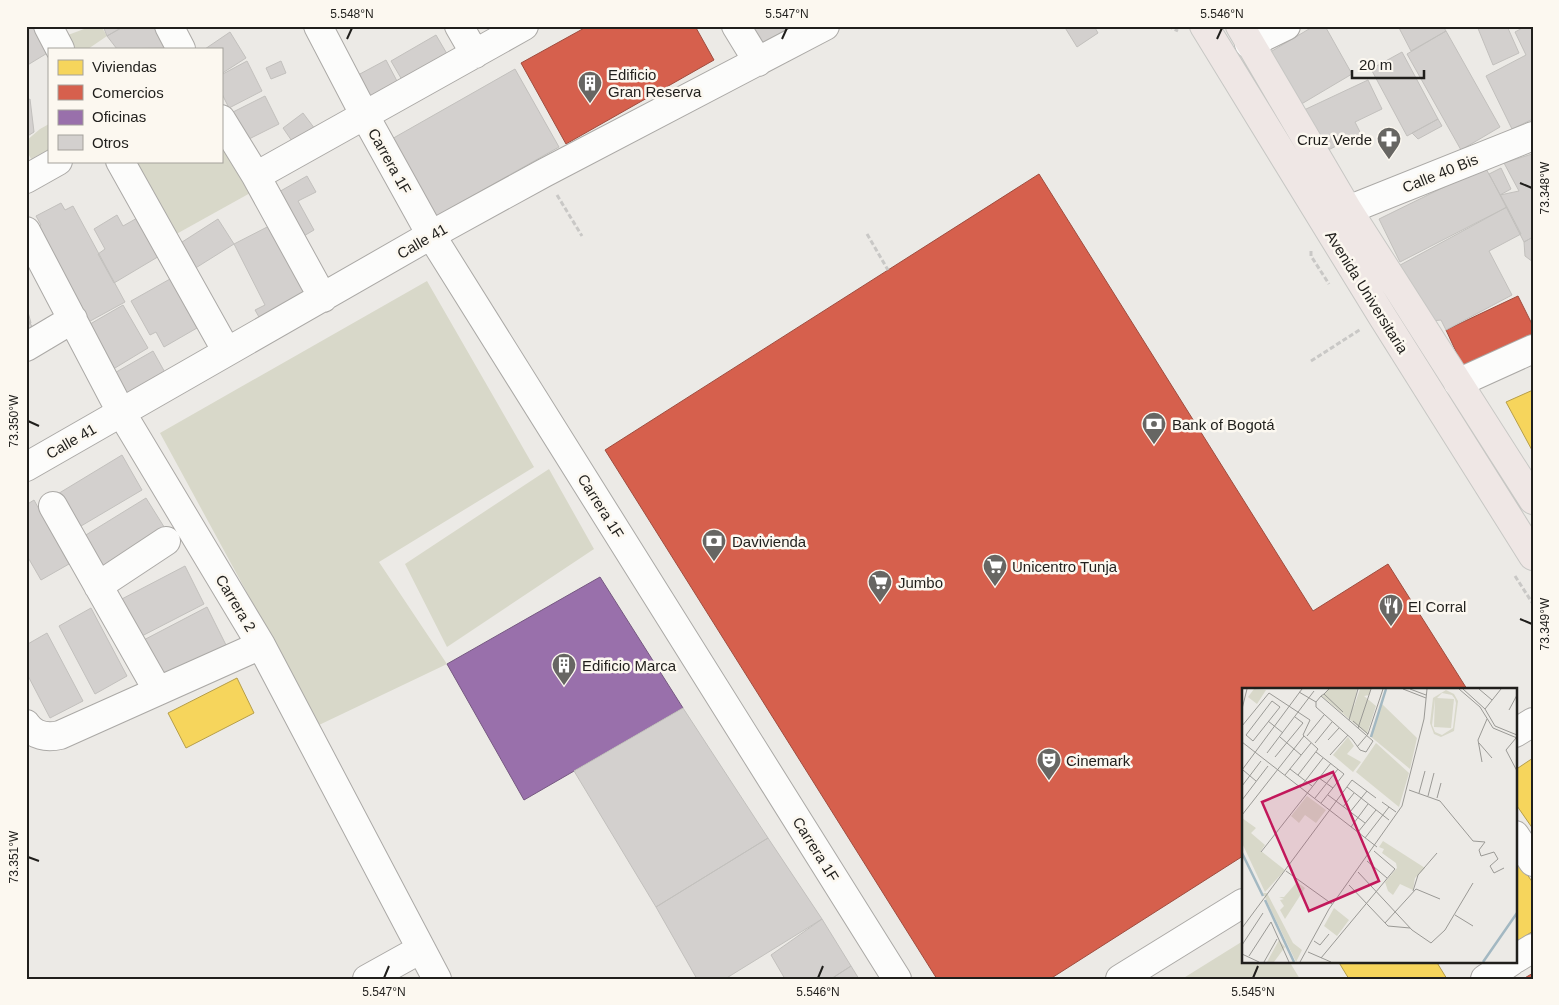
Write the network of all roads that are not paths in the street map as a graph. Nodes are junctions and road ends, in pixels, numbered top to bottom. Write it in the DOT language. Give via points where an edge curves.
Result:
graph roads {
  1 [pos="48,26"];
  2 [pos="169,26"];
  3 [pos="318,26"];
  4 [pos="459,26"];
  5 [pos="524,26"];
  6 [pos="736,26"];
  7 [pos="825,26"];
  8 [pos="1286,26"];
  9 [pos="1193,29"];
  10 [pos="1244,35"];
  11 [pos="59,48"];
  12 [pos="180,48"];
  13 [pos="475,54"];
  14 [pos="758,62"];
  15 [pos="365,116"];
  16 [pos="222,121"];
  17 [pos="1533,136"];
  18 [pos="56,162"];
  19 [pos="121,162"];
  20 [pos="256,176"];
  21 [pos="26,179"];
  22 [pos="1348,210"];
  23 [pos="26,232"];
  24 [pos="431,235"];
  25 [pos="323,298"];
  26 [pos="73,319"];
  27 [pos="26,347"];
  28 [pos="1533,349"];
  29 [pos="227,352"];
  30 [pos="1458,383"];
  31 [pos="121,412"];
  32 [pos="26,467"];
  33 [pos="1533,500"];
  34 [pos="53,506"];
  35 [pos="166,541"];
  36 [pos="1533,556"];
  37 [pos="98,586"];
  38 [pos="261,645"];
  39 [pos="158,691"];
  40 [pos="1533,722"];
  41 [pos="26,724"];
  42 [pos="1516,732"];
  43 [pos="1516,836"];
  44 [pos="1533,862"];
  45 [pos="1242,904"];
  46 [pos="1533,948"];
  47 [pos="421,949"];
  48 [pos="1516,959"];
  49 [pos="1511,962"];
  50 [pos="367,979"];
  51 [pos="438,979"];
  52 [pos="897,979"];
  53 [pos="1120,979"];
  54 [pos="1485,979"];
  1 -- 11 [label="street"];
  2 -- 12 [label="street"];
  3 -- 15 [label="street, Carrera 1F"];
  4 -- 13 [label="street"];
  5 -- 13 [label="street"];
  6 -- 14 [label="street"];
  7 -- 14 [label="street, Calle 41"];
  8 -- 10 [label="street"];
  9 -- 36 [label="main road, Avenida Universitaria" via="1382,316"];
  10 -- 22 [label="main road, Avenida Universitaria"];
  13 -- 15 [label="street"];
  14 -- 24 [label="street, Calle 41"];
  15 -- 20 [label="street"];
  15 -- 24 [label="street, Carrera 1F"];
  16 -- 20 [label="street"];
  17 -- 22 [label="street, Calle 40 Bis"];
  18 -- 21 [label="street"];
  19 -- 29 [label="street"];
  20 -- 25 [label="street"];
  22 -- 30 [label="main road, Avenida Universitaria"];
  23 -- 26 [label="street, Carrera 2"];
  24 -- 25 [label="street, Calle 41"];
  24 -- 52 [label="street, Carrera 1F"];
  25 -- 29 [label="street, Calle 41"];
  26 -- 27 [label="street"];
  26 -- 31 [label="street, Carrera 2"];
  28 -- 30 [label="street"];
  29 -- 31 [label="street, Calle 41"];
  30 -- 33 [label="main road, Avenida Universitaria"];
  31 -- 32 [label="street, Calle 41"];
  31 -- 38 [label="street, Carrera 2"];
  34 -- 37 [label="street"];
  35 -- 37 [label="street"];
  37 -- 39 [label="street"];
  38 -- 39 [label="street"];
  38 -- 47 [label="street, Carrera 2"];
  39 -- 41 [label="street" via="60,735 43,736"];
  40 -- 42 [label="street"];
  43 -- 44 [label="street"];
  45 -- 53 [label="street"];
  46 -- 48 [label="street"];
  47 -- 50 [label="street"];
  47 -- 51 [label="street, Carrera 2"];
  49 -- 54 [label="street"];
}
